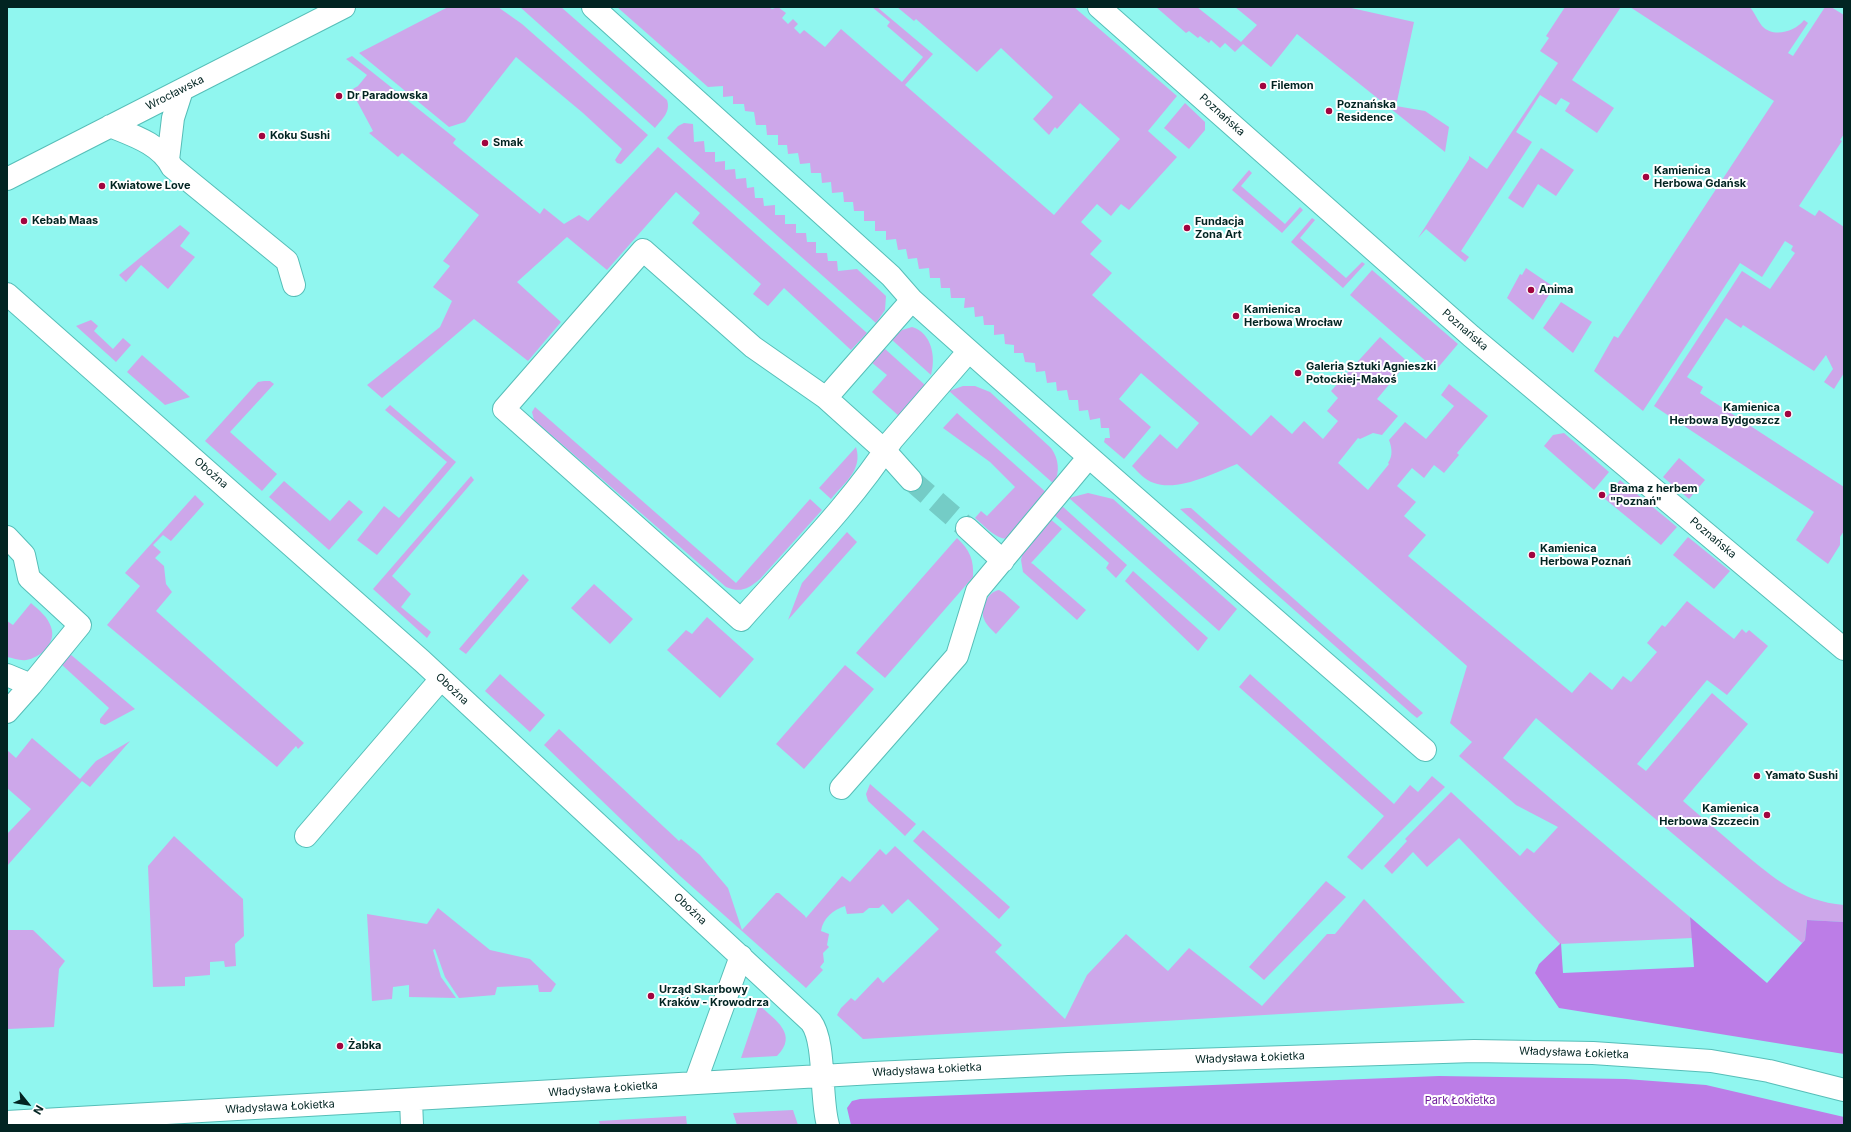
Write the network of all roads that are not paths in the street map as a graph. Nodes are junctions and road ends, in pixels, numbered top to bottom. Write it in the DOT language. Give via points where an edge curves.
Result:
graph roads {
  1 [pos="344,7"];
  2 [pos="593,7"];
  3 [pos="1099,7"];
  4 [pos="182,90"];
  5 [pos="110,126"];
  6 [pos="168,160"];
  7 [pos="7,179"];
  8 [pos="294,285"];
  9 [pos="7,294"];
  10 [pos="912,300"];
  11 [pos="969,351"];
  12 [pos="826,398"];
  13 [pos="885,451"];
  14 [pos="1088,458"];
  15 [pos="910,480"];
  16 [pos="966,528"];
  17 [pos="7,537"];
  18 [pos="1003,561"];
  19 [pos="1842,643"];
  20 [pos="7,675"];
  21 [pos="442,679"];
  22 [pos="31,685"];
  23 [pos="7,712"];
  24 [pos="1424,750"];
  25 [pos="841,788"];
  26 [pos="306,836"];
  27 [pos="741,956"];
  28 [pos="822,1076"];
  29 [pos="695,1083"];
  30 [pos="1844,1090"];
  31 [pos="411,1100"];
  32 [pos="225,1118"];
  33 [pos="7,1122"];
  34 [pos="412,1125"];
  35 [pos="828,1125"];
  1 -- 4 [label="street, Wrocławska"];
  2 -- 10 [label="street" via="891,276"];
  3 -- 19 [label="street, Poznańska" via="1471,336"];
  4 -- 5 [label="street, Wrocławska"];
  4 -- 6 [label="street" via="172,118"];
  5 -- 6 [label="street" via="137,137"];
  5 -- 7 [label="street, Wrocławska"];
  6 -- 8 [label="street" via="172,167 287,261"];
  9 -- 21 [label="street, Oboźna"];
  10 -- 11 [label="street"];
  10 -- 12 [label="street"];
  11 -- 13 [label="street" via="905,424"];
  11 -- 14 [label="street"];
  12 -- 13 [label="street"];
  12 -- 13 [label="street" via="753,347 644,250 504,409 741,620 860,486"];
  13 -- 15 [label="street"];
  14 -- 18 [label="street"];
  14 -- 24 [label="street"];
  16 -- 18 [label="street"];
  17 -- 22 [label="street" via="24,555 29,578 80,625"];
  18 -- 25 [label="street" via="976,591 957,656"];
  20 -- 22 [label="street"];
  21 -- 26 [label="street"];
  21 -- 27 [label="street, Oboźna"];
  22 -- 23 [label="street"];
  27 -- 28 [label="street, Oboźna" via="815,1028"];
  27 -- 29 [label="street"];
  28 -- 29 [label="street, Władysława Łokietka"];
  28 -- 30 [label="street, Władysława Łokietka" via="1076,1064 1526,1051 1722,1062"];
  28 -- 35 [label="street, Oboźna" via="823,1102"];
  29 -- 31 [label="street, Władysława Łokietka"];
  31 -- 32 [label="street, Władysława Łokietka"];
  31 -- 34 [label="street"];
  32 -- 33 [label="street, Władysława Łokietka"];
}
